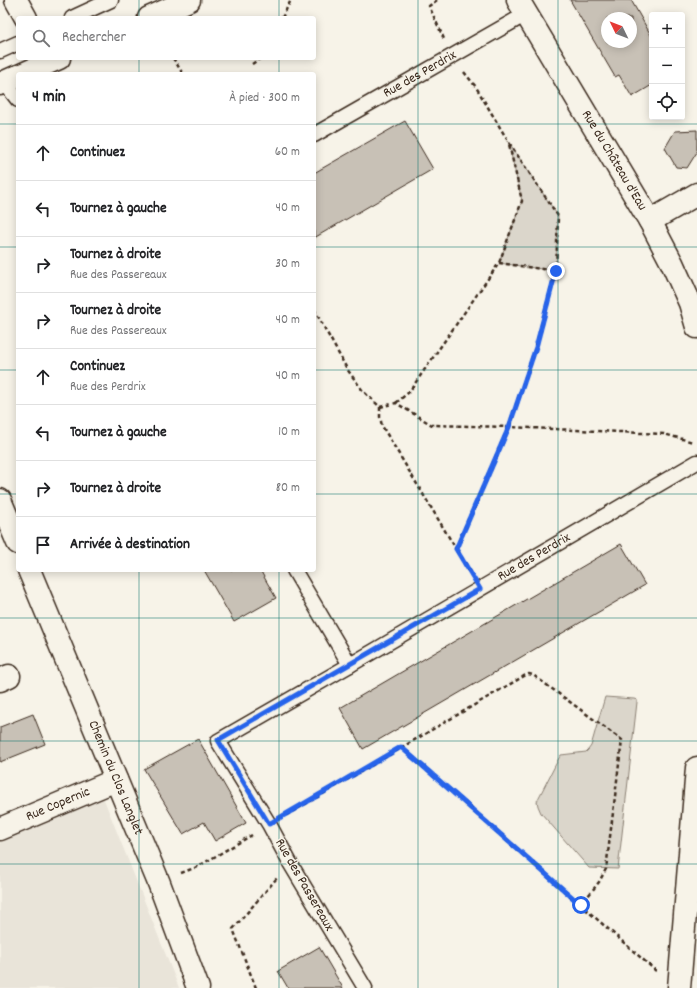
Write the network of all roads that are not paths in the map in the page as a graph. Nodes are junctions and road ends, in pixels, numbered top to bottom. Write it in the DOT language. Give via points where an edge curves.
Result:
graph roads {
  1 [pos="16,0"];
  2 [pos="111,0"];
  3 [pos="189,0"];
  4 [pos="522,7"];
  5 [pos="25,16"];
  6 [pos="76,16"];
  7 [pos="153,16"];
  8 [pos="16,44"];
  9 [pos="0,51"];
  10 [pos="51,60"];
  11 [pos="26,72"];
  12 [pos="11,79"];
  13 [pos="16,94"];
  14 [pos="316,134"];
  15 [pos="697,194"];
  16 [pos="650,221"];
  17 [pos="697,327"];
  18 [pos="697,462"];
  19 [pos="0,500"];
  20 [pos="16,538"];
  21 [pos="30,572"];
  22 [pos="295,572"];
  23 [pos="350,665"];
  24 [pos="697,768"];
  25 [pos="116,780"];
  26 [pos="0,829"];
  27 [pos="693,859"];
  28 [pos="680,984"];
  29 [pos="198,988"];
  30 [pos="365,988"];
  1 -- 5 [label="street"];
  2 -- 6 [label="lane"];
  3 -- 7 [label="street"];
  4 -- 14 [label="lane, Rue des Perdrix" via="452,56"];
  4 -- 16 [label="street, Rue du Château d'Eau"];
  8 -- 9 [label="lane"];
  10 -- 11 [label="street"];
  12 -- 13 [label="lane"];
  15 -- 16 [label="street"];
  16 -- 17 [label="street, Rue du Château d'Eau" via="675,269"];
  18 -- 23 [label="lane, Rue des Perdrix"];
  19 -- 20 [label="street"];
  21 -- 25 [label="street, Chemin du Clos Langlet"];
  22 -- 23 [label="lane"];
  23 -- 30 [label="lane, Rue des Passereaux" via="218,740"];
  24 -- 27 [label="street"];
  25 -- 26 [label="street, Rue Copernic"];
  25 -- 29 [label="street, Chemin du Clos Langlet" via="159,883"];
  27 -- 28 [label="street"];
}
